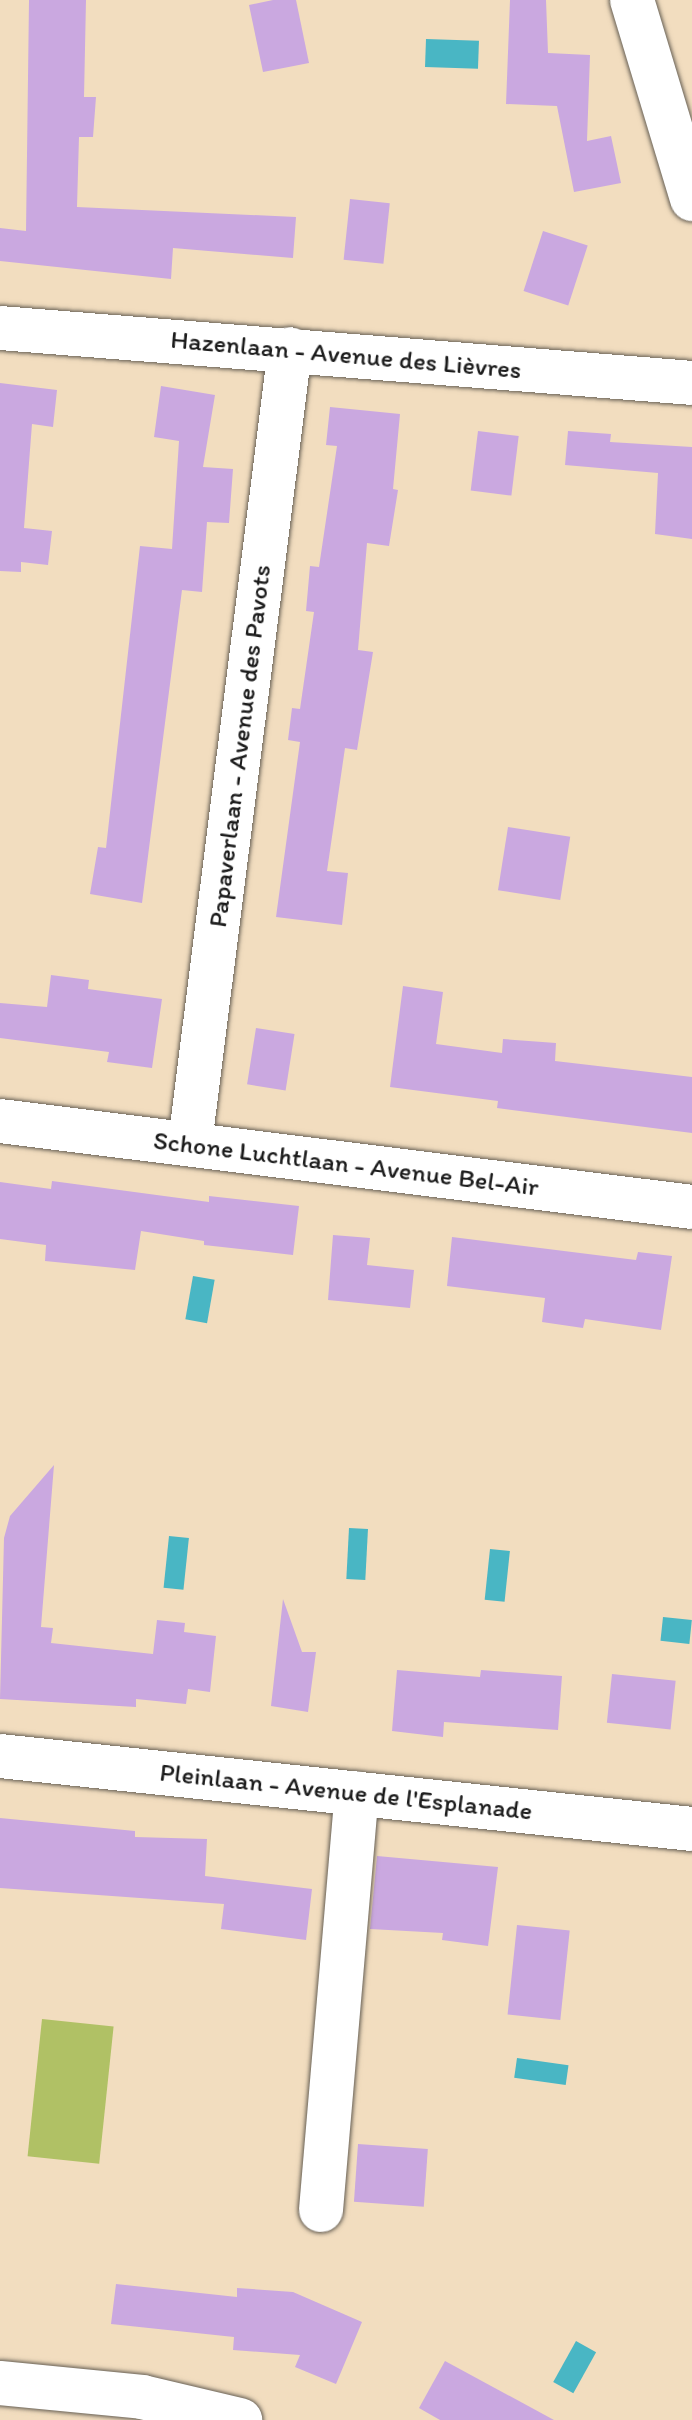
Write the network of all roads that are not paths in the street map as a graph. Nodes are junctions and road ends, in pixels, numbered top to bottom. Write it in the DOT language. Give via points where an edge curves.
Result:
graph roads {
  1 [pos="632,0"];
  2 [pos="692,199"];
  3 [pos="0,328"];
  4 [pos="290,349"];
  5 [pos="692,383"];
  6 [pos="0,1121"];
  7 [pos="190,1143"];
  8 [pos="692,1207"];
  9 [pos="0,1756"];
  10 [pos="357,1794"];
  11 [pos="692,1829"];
  12 [pos="321,2210"];
  13 [pos="0,2383"];
  14 [pos="240,2420"];
  1 -- 2 [label="street"];
  3 -- 4 [label="street, Hazenlaan - Avenue des Lièvres"];
  4 -- 5 [label="street, Hazenlaan - Avenue des Lièvres"];
  4 -- 7 [label="street, Papaverlaan - Avenue des Pavots"];
  6 -- 7 [label="street, Schone Luchtlaan - Avenue Bel-Air"];
  7 -- 8 [label="street, Schone Luchtlaan - Avenue Bel-Air"];
  9 -- 10 [label="street, Pleinlaan - Avenue de l'Esplanade"];
  10 -- 11 [label="street, Pleinlaan - Avenue de l'Esplanade"];
  10 -- 12 [label="street"];
  13 -- 14 [label="street" via="142,2397"];
}
